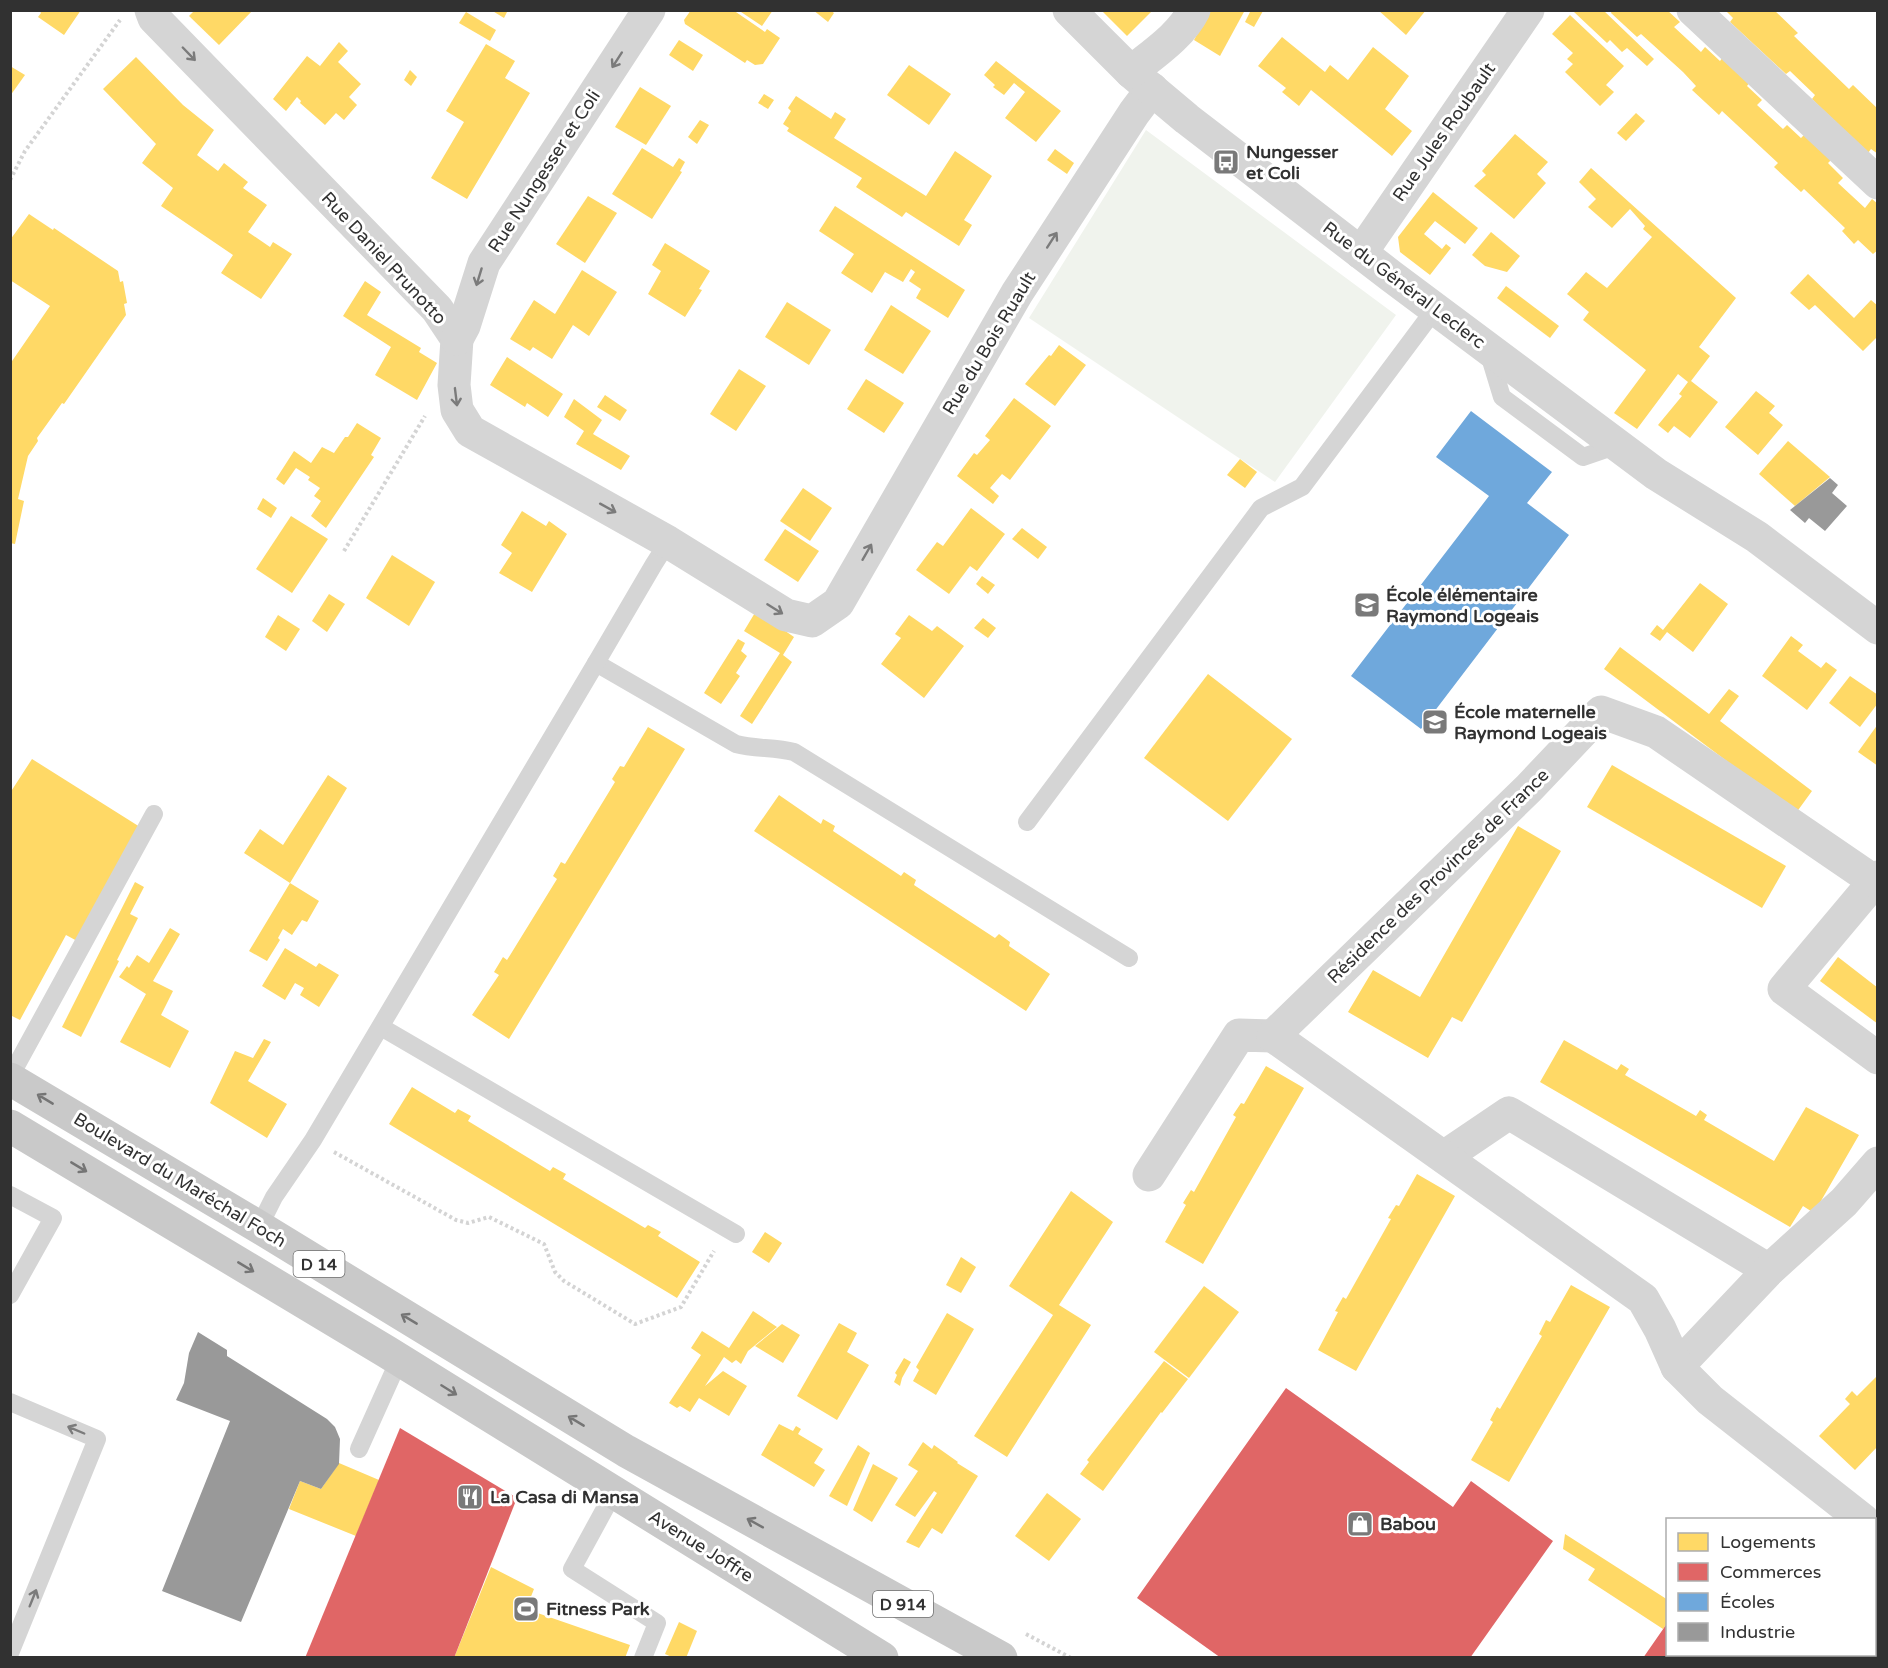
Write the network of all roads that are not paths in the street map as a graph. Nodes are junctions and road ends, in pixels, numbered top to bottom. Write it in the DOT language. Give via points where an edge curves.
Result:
graph roads {
  1 [pos="649,10"];
  2 [pos="1069,10"];
  3 [pos="1194,10"];
  4 [pos="1528,10"];
  5 [pos="1693,10"];
  6 [pos="136,14"];
  7 [pos="1141,81"];
  8 [pos="1878,183"];
  9 [pos="1361,253"];
  10 [pos="1436,309"];
  11 [pos="458,339"];
  12 [pos="668,542"];
  13 [pos="838,603"];
  14 [pos="1878,628"];
  15 [pos="596,663"];
  16 [pos="154,814"];
  17 [pos="1027,822"];
  18 [pos="1876,879"];
  19 [pos="1129,958"];
  20 [pos="381,1027"];
  21 [pos="1273,1036"];
  22 [pos="1878,1058"];
  23 [pos="10,1078"];
  24 [pos="10,1126"];
  25 [pos="1444,1157"];
  26 [pos="1878,1163"];
  27 [pos="1149,1175"];
  28 [pos="10,1195"];
  29 [pos="259,1227"];
  30 [pos="731,1232"];
  31 [pos="1769,1270"];
  32 [pos="12,1287"];
  33 [pos="399,1359"];
  34 [pos="1677,1367"];
  35 [pos="10,1402"];
  36 [pos="359,1449"];
  37 [pos="626,1451"];
  38 [pos="603,1485"];
  39 [pos="1860,1518"];
  40 [pos="806,1551"];
  41 [pos="779,1594"];
  42 [pos="10,1653"];
  43 [pos="643,1658"];
  44 [pos="882,1658"];
  45 [pos="905,1658"];
  46 [pos="960,1658"];
  47 [pos="1001,1658"];
  1 -- 11 [label="street, Rue Nungesser et Coli, one-way" via="484,263"];
  2 -- 7 [label="street, Rue du Général Leclerc"];
  3 -- 7 [label="street, Rue du Bois Ruault"];
  4 -- 9 [label="street, Rue Jules Roubault"];
  5 -- 8 [label="street"];
  6 -- 11 [label="street, Rue Daniel Prunotto, one-way" via="154,18 437,309"];
  7 -- 9 [label="street, Rue du Général Leclerc"];
  13 -- 7 [label="street, Rue du Bois Ruault, one-way" via="1017,293 1134,114"];
  9 -- 10 [label="street, Rue du Général Leclerc"];
  10 -- 14 [label="street, Rue du Général Leclerc" via="1656,474 1757,537"];
  10 -- 17 [label="lane" via="1302,487 1261,508"];
  11 -- 12 [label="street, Rue Daniel Prunotto, one-way" via="454,385 457,410 470,430"];
  12 -- 13 [label="street, Rue Daniel Prunotto, one-way" via="786,615 812,621"];
  12 -- 15 [label="lane"];
  15 -- 19 [label="lane" via="736,744 794,752"];
  15 -- 20 [label="lane"];
  16 -- 23 [label="lane"];
  18 -- 21 [label="street, Résidence des Provinces de France" via="1656,732 1601,712 1529,788"];
  18 -- 22 [label="street, Résidence des Provinces de France" via="1784,989"];
  20 -- 29 [label="lane"];
  20 -- 30 [label="lane"];
  21 -- 25 [label="street"];
  21 -- 27 [label="street" via="1239,1035"];
  29 -- 23 [label="main road, Boulevard du Maréchal Foch / D 14, one-way"];
  24 -- 33 [label="main road, one-way"];
  25 -- 31 [label="street" via="1509,1113"];
  25 -- 34 [label="street" via="1644,1299"];
  26 -- 31 [label="street" via="1844,1202"];
  28 -- 32 [label="lane" via="53,1218"];
  37 -- 29 [label="main road, Boulevard du Maréchal Foch / D 14, one-way"];
  31 -- 34 [label="street"];
  33 -- 36 [label="lane"];
  33 -- 38 [label="main road, one-way"];
  34 -- 39 [label="street" via="1710,1400"];
  42 -- 35 [label="lane, one-way" via="97,1440"];
  40 -- 37 [label="main road, D 914, one-way"];
  38 -- 41 [label="main road, Avenue Joffre / D 914"];
  38 -- 43 [label="lane" via="572,1569 657,1623"];
  40 -- 46 [label="main road, D 914"];
  40 -- 47 [label="main road, D 914"];
  41 -- 44 [label="main road, Avenue Joffre / D 914"];
  41 -- 45 [label="main road, Avenue Joffre / D 914"];
}
